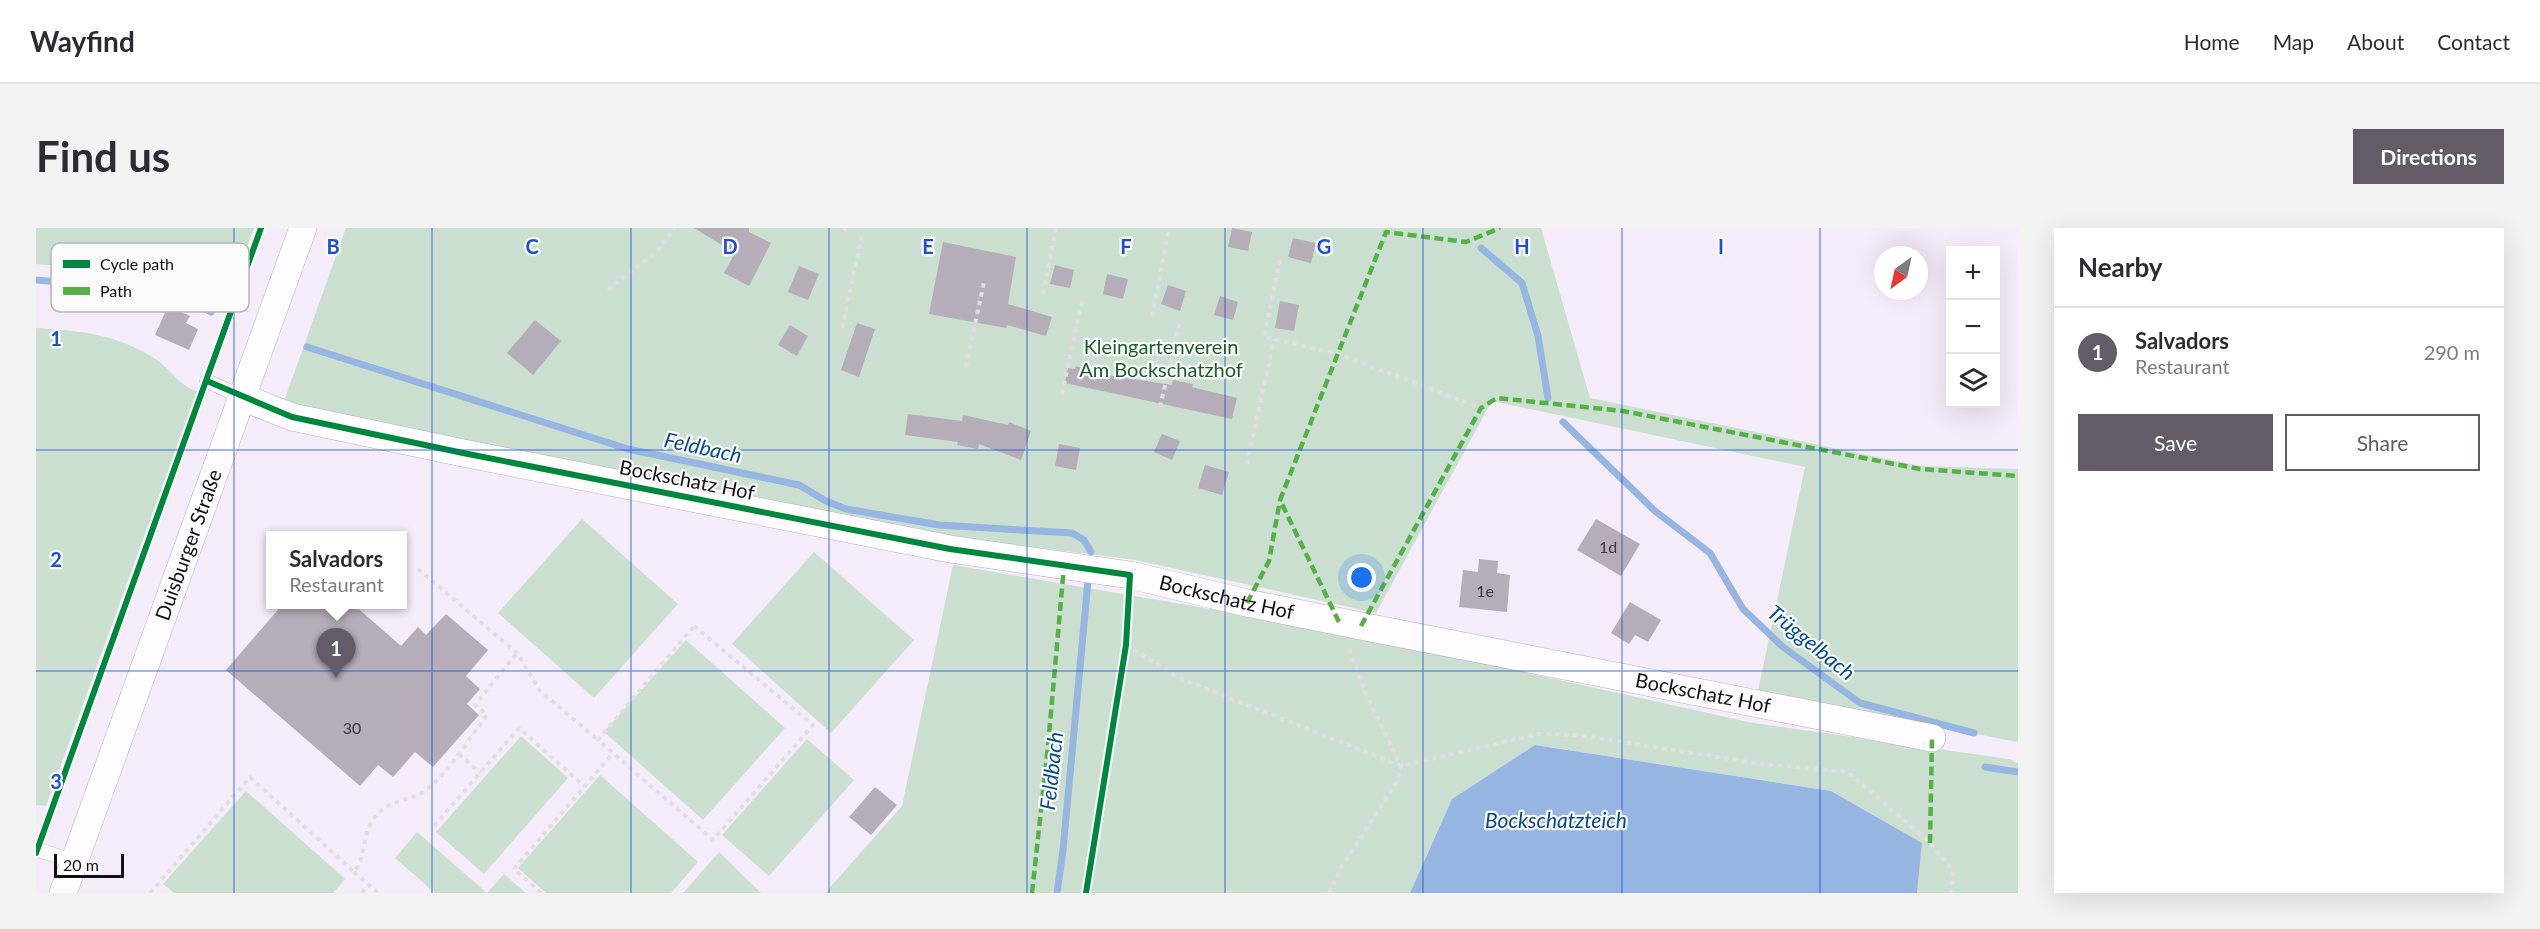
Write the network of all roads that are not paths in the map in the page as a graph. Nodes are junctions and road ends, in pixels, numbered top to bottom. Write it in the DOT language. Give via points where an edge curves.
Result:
graph roads {
  1 [pos="303,228"];
  2 [pos="207,381"];
  3 [pos="242,397"];
  4 [pos="1932,738"];
  5 [pos="36,849"];
  6 [pos="75,862"];
  7 [pos="63,893"];
  1 -- 3 [label="street, Duisburger Straße"];
  2 -- 3 [label="lane"];
  3 -- 4 [label="street, Bockschatz Hof" via="292,417 463,453 950,549 1130,575 1247,603"];
  3 -- 6 [label="street, Duisburger Straße"];
  5 -- 6 [label="lane"];
  6 -- 7 [label="street, Duisburger Straße"];
}
